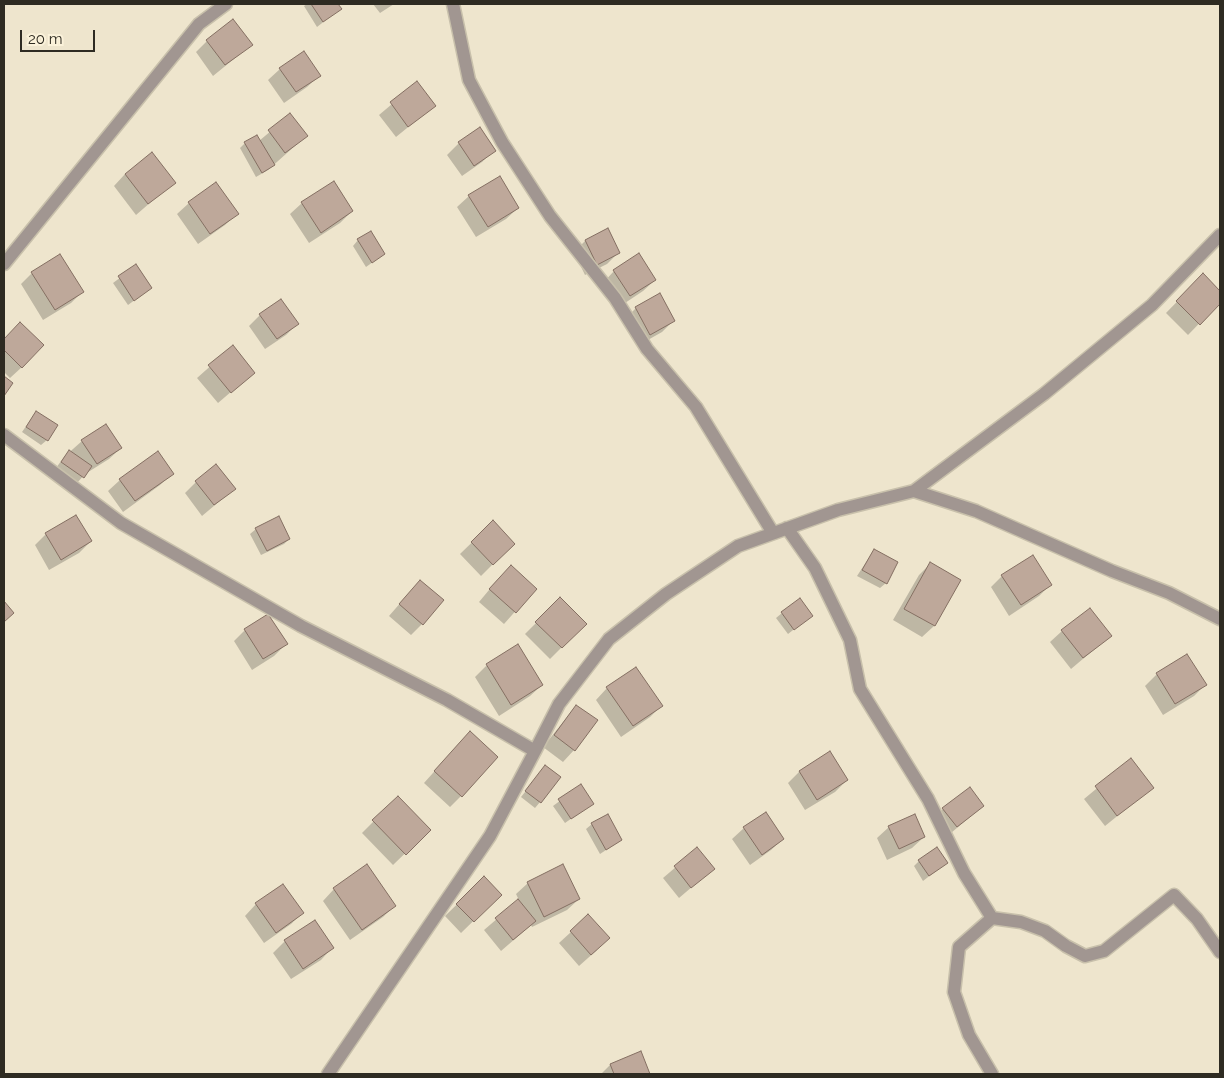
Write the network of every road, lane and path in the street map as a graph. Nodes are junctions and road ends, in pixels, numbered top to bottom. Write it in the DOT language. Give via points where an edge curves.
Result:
graph roads {
  1 [pos="226,4"];
  2 [pos="453,4"];
  3 [pos="1220,235"];
  4 [pos="4,264"];
  5 [pos="4,435"];
  6 [pos="914,491"];
  7 [pos="788,528"];
  8 [pos="773,534"];
  9 [pos="1220,619"];
  10 [pos="536,751"];
  11 [pos="992,918"];
  12 [pos="1220,952"];
  13 [pos="328,1074"];
  14 [pos="992,1074"];
  1 -- 4 [label="street" via="199,24"];
  2 -- 8 [label="street" via="469,80 502,142 550,216 615,298 647,349 696,407"];
  3 -- 6 [label="street" via="1152,305 1044,394"];
  5 -- 10 [label="street" via="121,523 301,626 447,700"];
  6 -- 7 [label="street" via="838,510"];
  6 -- 9 [label="street" via="976,511 1112,572 1169,593"];
  7 -- 8 [label="street"];
  7 -- 11 [label="street" via="815,568 850,640 860,689 928,799 964,874"];
  8 -- 10 [label="street" via="738,546 666,594 610,639 559,704"];
  10 -- 13 [label="street" via="490,836"];
  11 -- 12 [label="street" via="1021,922 1045,931 1085,956 1104,951 1174,895 1197,919"];
  11 -- 14 [label="street" via="959,947 954,992 969,1035"];
}
